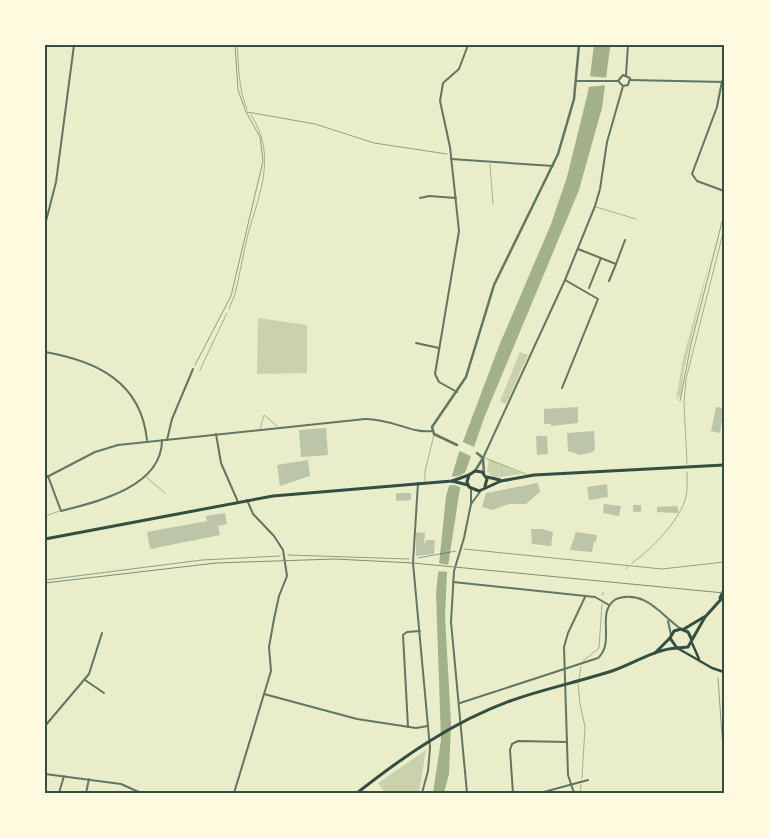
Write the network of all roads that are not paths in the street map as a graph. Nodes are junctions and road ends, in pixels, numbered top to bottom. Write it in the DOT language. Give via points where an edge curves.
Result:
graph roads {
  1 [pos="74,45"];
  2 [pos="468,45"];
  3 [pos="579,45"];
  4 [pos="628,45"];
  5 [pos="626,75"];
  6 [pos="630,80"];
  7 [pos="577,81"];
  8 [pos="618,81"];
  9 [pos="723,82"];
  10 [pos="623,86"];
  11 [pos="451,159"];
  12 [pos="490,162"];
  13 [pos="552,166"];
  14 [pos="724,191"];
  15 [pos="420,198"];
  16 [pos="456,198"];
  17 [pos="493,204"];
  18 [pos="595,206"];
  19 [pos="636,219"];
  20 [pos="45,225"];
  21 [pos="625,240"];
  22 [pos="578,248"];
  23 [pos="601,258"];
  24 [pos="616,264"];
  25 [pos="565,280"];
  26 [pos="609,281"];
  27 [pos="589,288"];
  28 [pos="416,344"];
  29 [pos="439,348"];
  30 [pos="45,352"];
  31 [pos="193,369"];
  32 [pos="562,388"];
  33 [pos="457,392"];
  34 [pos="278,427"];
  35 [pos="260,430"];
  36 [pos="433,433"];
  37 [pos="216,434"];
  38 [pos="162,440"];
  39 [pos="167,440"];
  40 [pos="147,441"];
  41 [pos="457,445"];
  42 [pos="477,454"];
  43 [pos="483,458"];
  44 [pos="724,465"];
  45 [pos="475,471"];
  46 [pos="468,475"];
  47 [pos="485,475"];
  48 [pos="144,476"];
  49 [pos="530,476"];
  50 [pos="46,477"];
  51 [pos="501,480"];
  52 [pos="452,481"];
  53 [pos="425,482"];
  54 [pos="418,483"];
  55 [pos="466,485"];
  56 [pos="485,486"];
  57 [pos="471,489"];
  58 [pos="481,490"];
  59 [pos="165,493"];
  60 [pos="247,500"];
  61 [pos="238,502"];
  62 [pos="471,504"];
  63 [pos="61,511"];
  64 [pos="45,516"];
  65 [pos="45,539"];
  66 [pos="453,582"];
  67 [pos="724,590"];
  68 [pos="724,595"];
  69 [pos="585,597"];
  70 [pos="719,601"];
  71 [pos="609,605"];
  72 [pos="705,617"];
  73 [pos="668,621"];
  74 [pos="682,629"];
  75 [pos="420,631"];
  76 [pos="102,633"];
  77 [pos="670,636"];
  78 [pos="692,641"];
  79 [pos="678,649"];
  80 [pos="654,653"];
  81 [pos="700,660"];
  82 [pos="564,669"];
  83 [pos="724,672"];
  84 [pos="85,680"];
  85 [pos="104,693"];
  86 [pos="264,694"];
  87 [pos="460,702"];
  88 [pos="45,726"];
  89 [pos="428,726"];
  90 [pos="408,727"];
  91 [pos="567,742"];
  92 [pos="45,774"];
  93 [pos="64,776"];
  94 [pos="89,779"];
  95 [pos="588,780"];
  96 [pos="571,784"];
  97 [pos="58,793"];
  98 [pos="86,793"];
  99 [pos="141,793"];
  100 [pos="234,793"];
  101 [pos="357,793"];
  102 [pos="422,793"];
  103 [pos="467,793"];
  104 [pos="513,793"];
  105 [pos="540,793"];
  106 [pos="574,793"];
  1 -- 20 [label="street" via="56,182"];
  2 -- 11 [label="street" via="461,65 446,79 441,93 440,108"];
  3 -- 7 [label="street"];
  4 -- 5 [label="street"];
  5 -- 6 [label="street"];
  5 -- 8 [label="street" via="620,76"];
  6 -- 9 [label="street"];
  6 -- 10 [label="street"];
  7 -- 8 [label="street"];
  7 -- 13 [label="street" via="567,129"];
  8 -- 10 [label="street"];
  9 -- 14 [label="street" via="717,108 692,174 697,181"];
  10 -- 18 [label="street"];
  11 -- 12 [label="street"];
  11 -- 16 [label="street"];
  12 -- 13 [label="street"];
  12 -- 17 [label="lane"];
  13 -- 33 [label="street" via="494,285 470,366"];
  15 -- 16 [label="street"];
  16 -- 29 [label="street" via="459,238"];
  18 -- 19 [label="lane"];
  18 -- 22 [label="street"];
  21 -- 24 [label="street"];
  22 -- 23 [label="street"];
  22 -- 25 [label="street"];
  23 -- 24 [label="street"];
  23 -- 27 [label="street"];
  24 -- 26 [label="street"];
  25 -- 32 [label="street" via="598,299"];
  25 -- 43 [label="street"];
  28 -- 29 [label="street"];
  29 -- 33 [label="street" via="436,377"];
  30 -- 40 [label="street" via="81,359 106,373 137,404 143,416"];
  31 -- 39 [label="street" via="172,419"];
  33 -- 36 [label="street" via="432,426"];
  34 -- 35 [label="street"];
  34 -- 35 [label="lane" via="264,416"];
  34 -- 36 [label="street" via="372,419"];
  35 -- 37 [label="street"];
  36 -- 41 [label="street"];
  36 -- 53 [label="lane"];
  37 -- 39 [label="street"];
  37 -- 61 [label="street" via="221,463"];
  38 -- 39 [label="street"];
  38 -- 40 [label="street"];
  38 -- 48 [label="street" via="161,454"];
  40 -- 50 [label="street" via="106,448"];
  42 -- 43 [label="street"];
  43 -- 45 [label="street"];
  43 -- 47 [label="street"];
  43 -- 49 [label="lane"];
  44 -- 49 [label="main road"];
  45 -- 46 [label="main road"];
  45 -- 47 [label="main road"];
  46 -- 52 [label="main road"];
  46 -- 55 [label="main road"];
  47 -- 51 [label="main road"];
  47 -- 56 [label="main road"];
  48 -- 59 [label="lane"];
  48 -- 63 [label="street" via="123,492"];
  49 -- 51 [label="main road"];
  50 -- 63 [label="street"];
  51 -- 56 [label="main road"];
  52 -- 53 [label="main road"];
  52 -- 55 [label="main road"];
  53 -- 54 [label="main road"];
  54 -- 60 [label="main road"];
  54 -- 75 [label="street" via="412,558"];
  55 -- 57 [label="main road"];
  56 -- 58 [label="main road"];
  57 -- 58 [label="main road"];
  57 -- 62 [label="street"];
  58 -- 62 [label="street"];
  60 -- 61 [label="main road"];
  60 -- 86 [label="street" via="253,514 278,541 285,556 287,576 277,602 269,647 270,671"];
  61 -- 65 [label="main road"];
  62 -- 66 [label="street"];
  63 -- 64 [label="lane"];
  66 -- 69 [label="street"];
  66 -- 87 [label="street" via="452,635"];
  67 -- 70 [label="main road"];
  68 -- 70 [label="main road"];
  69 -- 71 [label="street" via="599,598"];
  69 -- 82 [label="street" via="565,639"];
  70 -- 72 [label="main road"];
  71 -- 73 [label="street" via="620,598 644,600 654,605"];
  71 -- 82 [label="street" via="605,649 598,658"];
  72 -- 74 [label="main road"];
  72 -- 78 [label="main road"];
  73 -- 74 [label="street"];
  73 -- 77 [label="street"];
  74 -- 77 [label="main road"];
  74 -- 78 [label="main road" via="688,632"];
  75 -- 89 [label="street"];
  75 -- 90 [label="street" via="405,632 403,637"];
  76 -- 84 [label="street"];
  77 -- 79 [label="main road"];
  77 -- 80 [label="main road"];
  78 -- 79 [label="main road" via="687,648"];
  78 -- 81 [label="main road"];
  79 -- 80 [label="main road"];
  79 -- 81 [label="main road"];
  80 -- 101 [label="main road" via="602,674 502,704 462,722 424,744"];
  81 -- 83 [label="main road"];
  82 -- 87 [label="street"];
  82 -- 91 [label="street"];
  84 -- 85 [label="street"];
  84 -- 88 [label="street"];
  86 -- 90 [label="street" via="352,718"];
  86 -- 100 [label="street"];
  87 -- 103 [label="street"];
  89 -- 90 [label="street"];
  89 -- 102 [label="street" via="429,757"];
  91 -- 96 [label="street"];
  91 -- 104 [label="street" via="518,741 512,744"];
  92 -- 93 [label="street"];
  93 -- 94 [label="street"];
  93 -- 97 [label="street"];
  94 -- 98 [label="street"];
  94 -- 99 [label="street" via="121,784"];
  95 -- 96 [label="street"];
  96 -- 105 [label="street"];
  96 -- 106 [label="street"];
}
